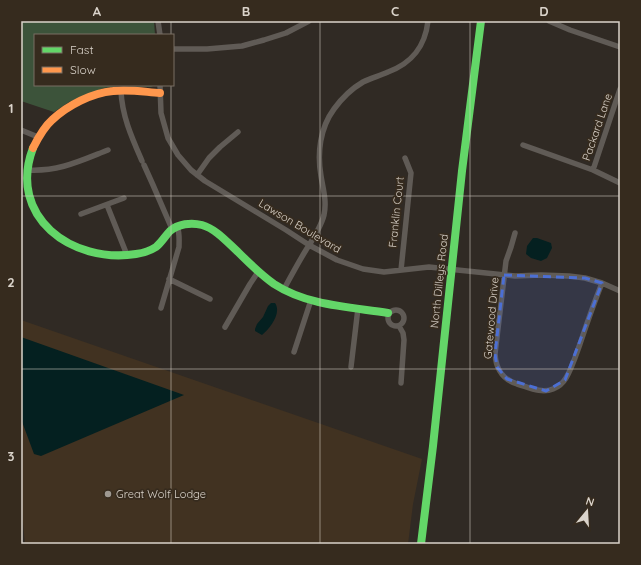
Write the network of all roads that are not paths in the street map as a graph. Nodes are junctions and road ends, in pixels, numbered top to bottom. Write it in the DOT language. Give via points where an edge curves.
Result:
graph roads {
  1 [pos="158,21"];
  2 [pos="309,21"];
  3 [pos="428,21"];
  4 [pos="481,21"];
  5 [pos="549,21"];
  6 [pos="160,34"];
  7 [pos="620,47"];
  8 [pos="174,49"];
  9 [pos="160,89"];
  10 [pos="620,89"];
  11 [pos="121,91"];
  12 [pos="21,130"];
  13 [pos="238,132"];
  14 [pos="38,137"];
  15 [pos="523,145"];
  16 [pos="108,150"];
  17 [pos="405,158"];
  18 [pos="27,170"];
  19 [pos="593,170"];
  20 [pos="197,175"];
  21 [pos="620,183"];
  22 [pos="124,198"];
  23 [pos="107,205"];
  24 [pos="81,214"];
  25 [pos="174,228"];
  26 [pos="515,233"];
  27 [pos="309,244"];
  28 [pos="127,255"];
  29 [pos="452,269"];
  30 [pos="401,270"];
  31 [pos="258,272"];
  32 [pos="504,275"];
  33 [pos="169,279"];
  34 [pos="602,283"];
  35 [pos="284,289"];
  36 [pos="620,291"];
  37 [pos="210,299"];
  38 [pos="311,300"];
  39 [pos="161,308"];
  40 [pos="358,308"];
  41 [pos="388,314"];
  42 [pos="399,326"];
  43 [pos="225,327"];
  44 [pos="294,352"];
  45 [pos="351,367"];
  46 [pos="401,383"];
  47 [pos="421,544"];
  1 -- 6 [label="street"];
  2 -- 8 [label="street" via="286,33 242,46"];
  3 -- 27 [label="street" via="422,44 412,58 356,87 344,96 329,116 323,130 319,160 325,198 324,216"];
  4 -- 29 [label="street, North Dilleys Road"];
  5 -- 7 [label="street"];
  9 -- 11 [label="street"];
  9 -- 20 [label="street, Lawson Boulevard" via="161,113 168,138 181,160"];
  10 -- 19 [label="street, Packard Lane"];
  11 -- 14 [label="street" via="111,91 69,106 49,121"];
  11 -- 25 [label="street" via="125,118"];
  12 -- 14 [label="street"];
  13 -- 20 [label="street" via="220,147"];
  14 -- 18 [label="street"];
  15 -- 19 [label="street"];
  16 -- 18 [label="street" via="63,168"];
  17 -- 30 [label="street, Franklin Court" via="411,173"];
  18 -- 28 [label="street" via="27,183 34,210 50,231 67,244 82,249"];
  19 -- 21 [label="street"];
  20 -- 27 [label="street, Lawson Boulevard"];
  22 -- 23 [label="street"];
  23 -- 24 [label="street"];
  23 -- 28 [label="street"];
  25 -- 28 [label="street" via="150,250"];
  25 -- 31 [label="street" via="181,224 196,224 213,231"];
  25 -- 33 [label="street" via="178,230 179,247"];
  26 -- 32 [label="street, Gatewood Drive"];
  27 -- 30 [label="street, Lawson Boulevard" via="337,260 363,269 384,272"];
  27 -- 35 [label="street"];
  29 -- 30 [label="street, Lawson Boulevard" via="429,267"];
  29 -- 32 [label="street, Lawson Boulevard"];
  29 -- 47 [label="street, North Dilleys Road"];
  31 -- 35 [label="street"];
  31 -- 43 [label="street"];
  32 -- 34 [label="street, Lawson Boulevard" via="569,276"];
  32 -- 34 [label="street, Gatewood Drive" via="495,354 497,367 514,383 539,391 553,389 565,380"];
  33 -- 37 [label="street"];
  33 -- 39 [label="street"];
  34 -- 36 [label="street, Lawson Boulevard"];
  35 -- 38 [label="street"];
  38 -- 40 [label="street"];
  38 -- 44 [label="street"];
  40 -- 41 [label="street"];
  40 -- 45 [label="street"];
  41 -- 42 [label="street" via="392,326"];
  41 -- 42 [label="street" via="395,309 402,312 404,318"];
  42 -- 46 [label="street" via="404,340"];
}
